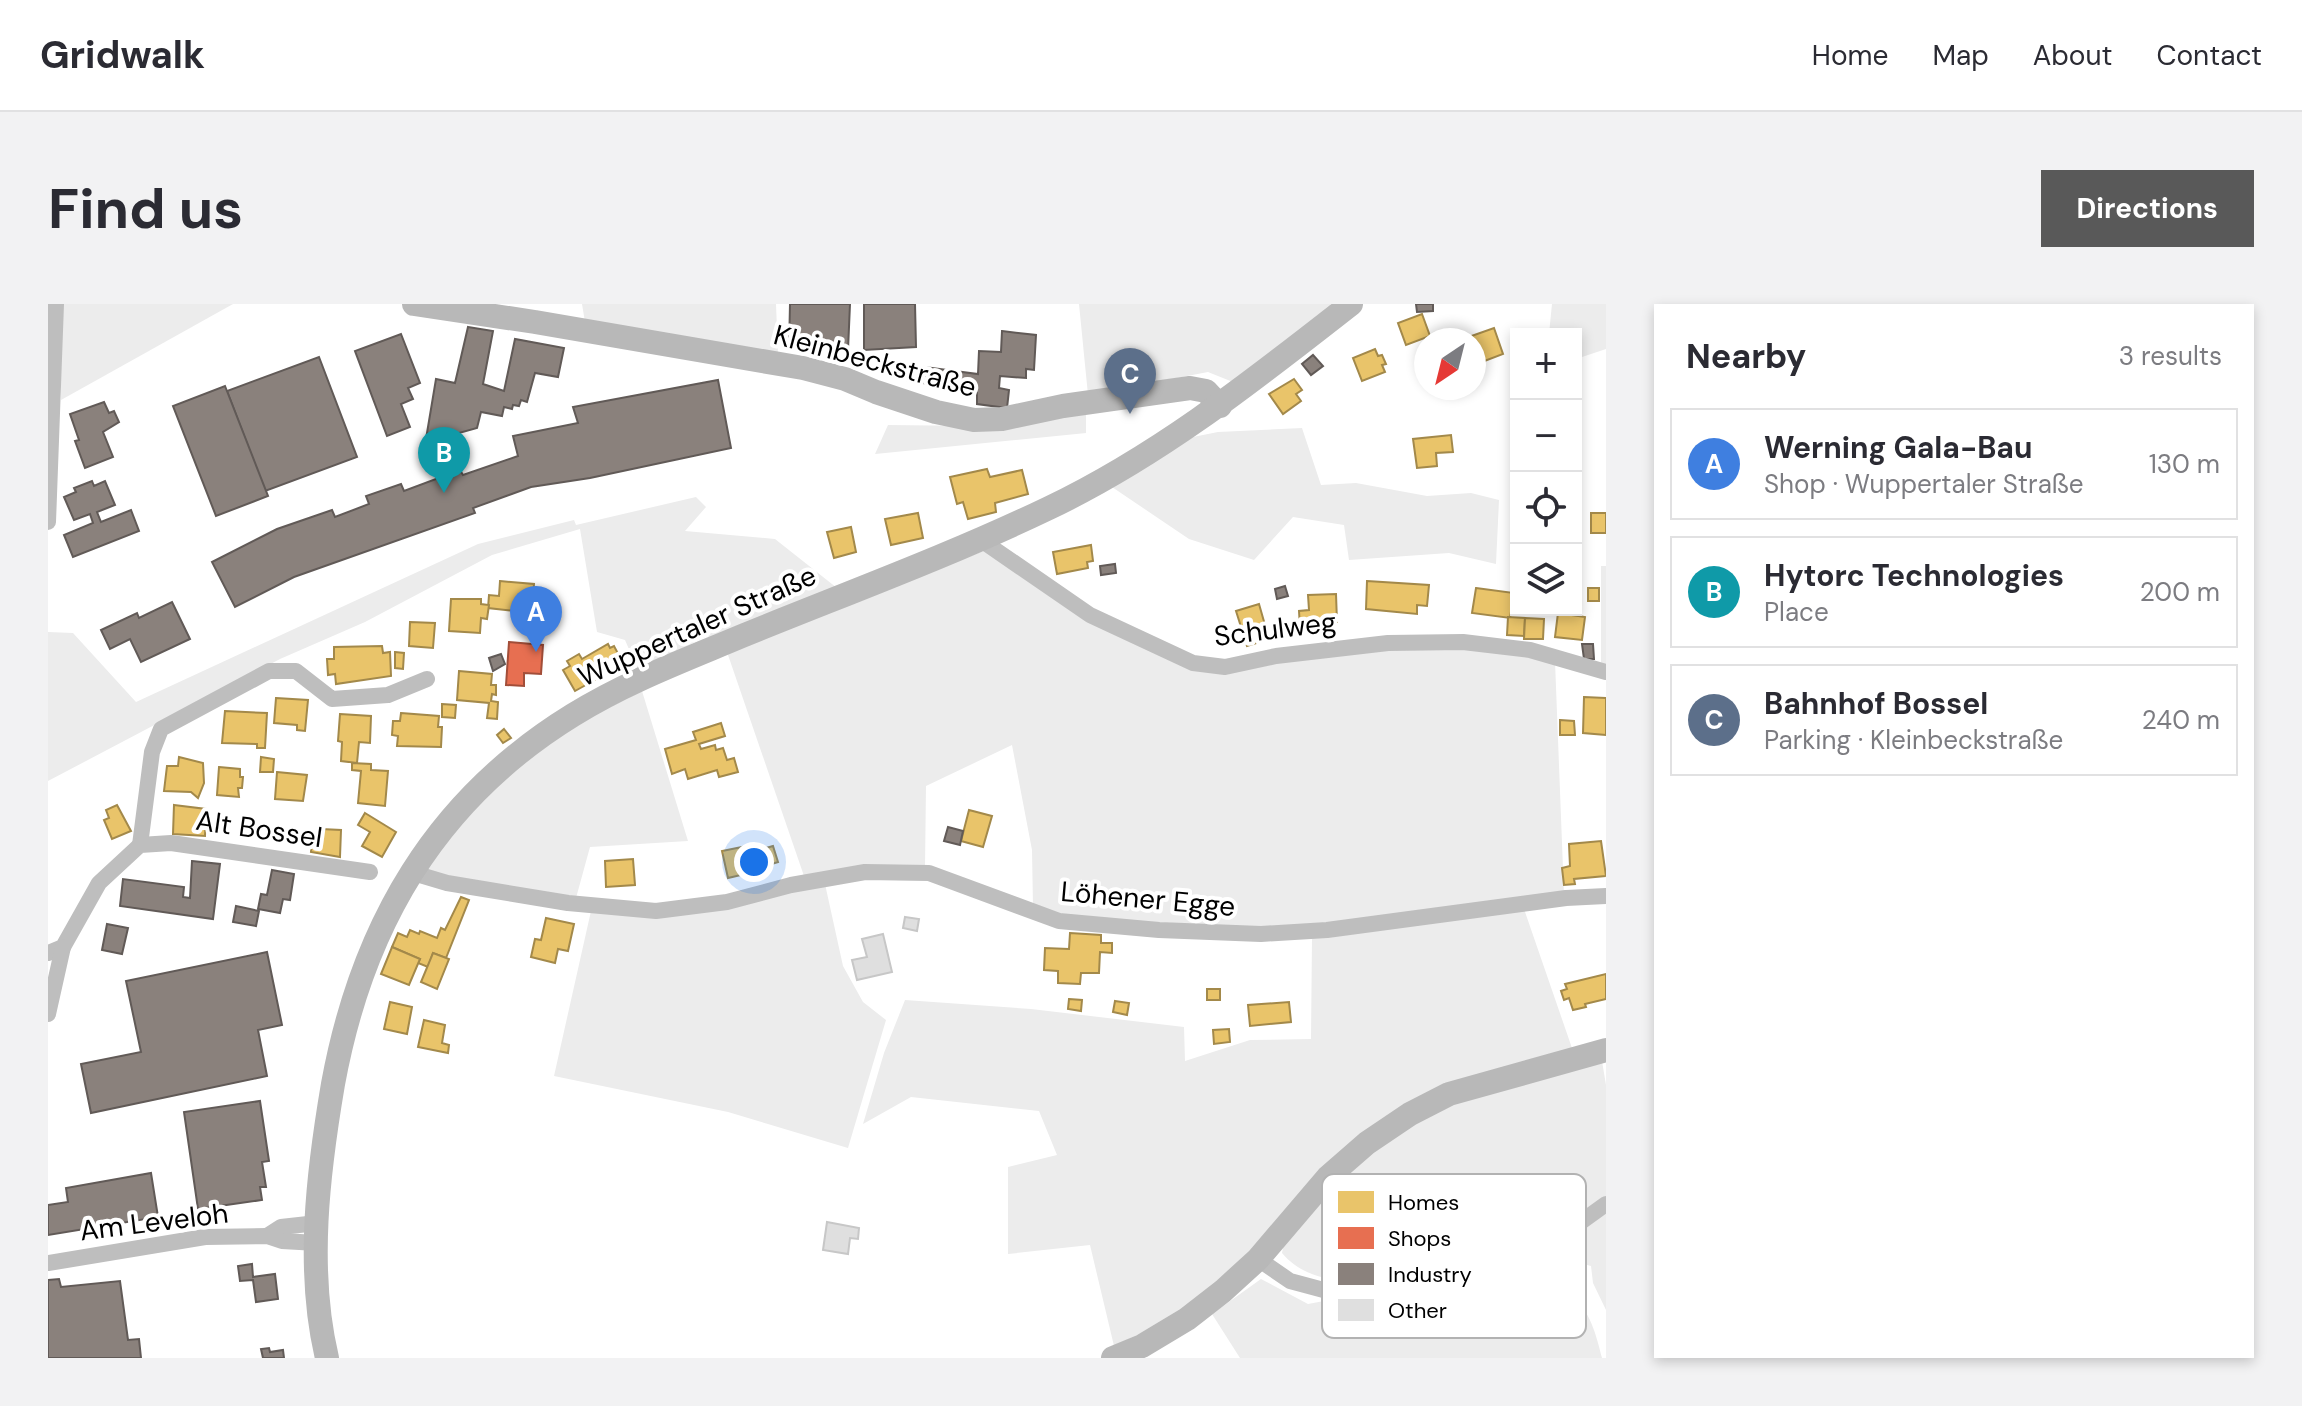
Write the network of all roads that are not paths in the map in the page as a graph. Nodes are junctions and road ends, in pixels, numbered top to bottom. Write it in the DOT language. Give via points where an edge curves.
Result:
graph roads {
  1 [pos="56,304"];
  2 [pos="414,304"];
  3 [pos="1351,304"];
  4 [pos="1220,406"];
  5 [pos="48,522"];
  6 [pos="981,540"];
  7 [pos="1606,672"];
  8 [pos="427,679"];
  9 [pos="140,845"];
  10 [pos="370,872"];
  11 [pos="410,872"];
  12 [pos="1606,896"];
  13 [pos="55,950"];
  14 [pos="48,1014"];
  15 [pos="1606,1050"];
  16 [pos="1331,1174"];
  17 [pos="1322,1184"];
  18 [pos="1606,1204"];
  19 [pos="1586,1218"];
  20 [pos="317,1233"];
  21 [pos="1258,1259"];
  22 [pos="48,1263"];
  23 [pos="1322,1290"];
  24 [pos="327,1358"];
  25 [pos="1113,1358"];
  1 -- 5 [label="street"];
  2 -- 4 [label="main road, Kleinbeckstraße" via="803,368 974,420 1190,388 1206,391"];
  3 -- 4 [label="main road, Wuppertaler Straße"];
  4 -- 6 [label="main road, Wuppertaler Straße" via="1136,462"];
  6 -- 7 [label="street, Schulweg" via="1090,615 1193,663 1225,667 1388,643 1463,642 1530,650"];
  6 -- 11 [label="main road, Wuppertaler Straße" via="638,679 575,714 506,763 466,801"];
  8 -- 9 [label="street" via="388,695 332,699 296,671 269,671 161,729 152,752"];
  9 -- 10 [label="street, Alt Bossel" via="171,843"];
  9 -- 13 [label="street" via="99,883"];
  11 -- 12 [label="street, Löhener Egge" via="568,903 656,911 727,902 865,872 929,873 1059,921 1261,934"];
  11 -- 20 [label="main road, Wuppertaler Straße" via="370,957 338,1060"];
  13 -- 14 [label="street"];
  15 -- 16 [label="main road" via="1449,1094 1367,1143"];
  17 -- 21 [label="main road"];
  18 -- 19 [label="street"];
  20 -- 22 [label="street, Am Leveloh" via="281,1227 267,1236 205,1237"];
  20 -- 24 [label="main road, Wuppertaler Straße"];
  21 -- 23 [label="street" via="1290,1281"];
  21 -- 25 [label="main road" via="1187,1319"];
}
